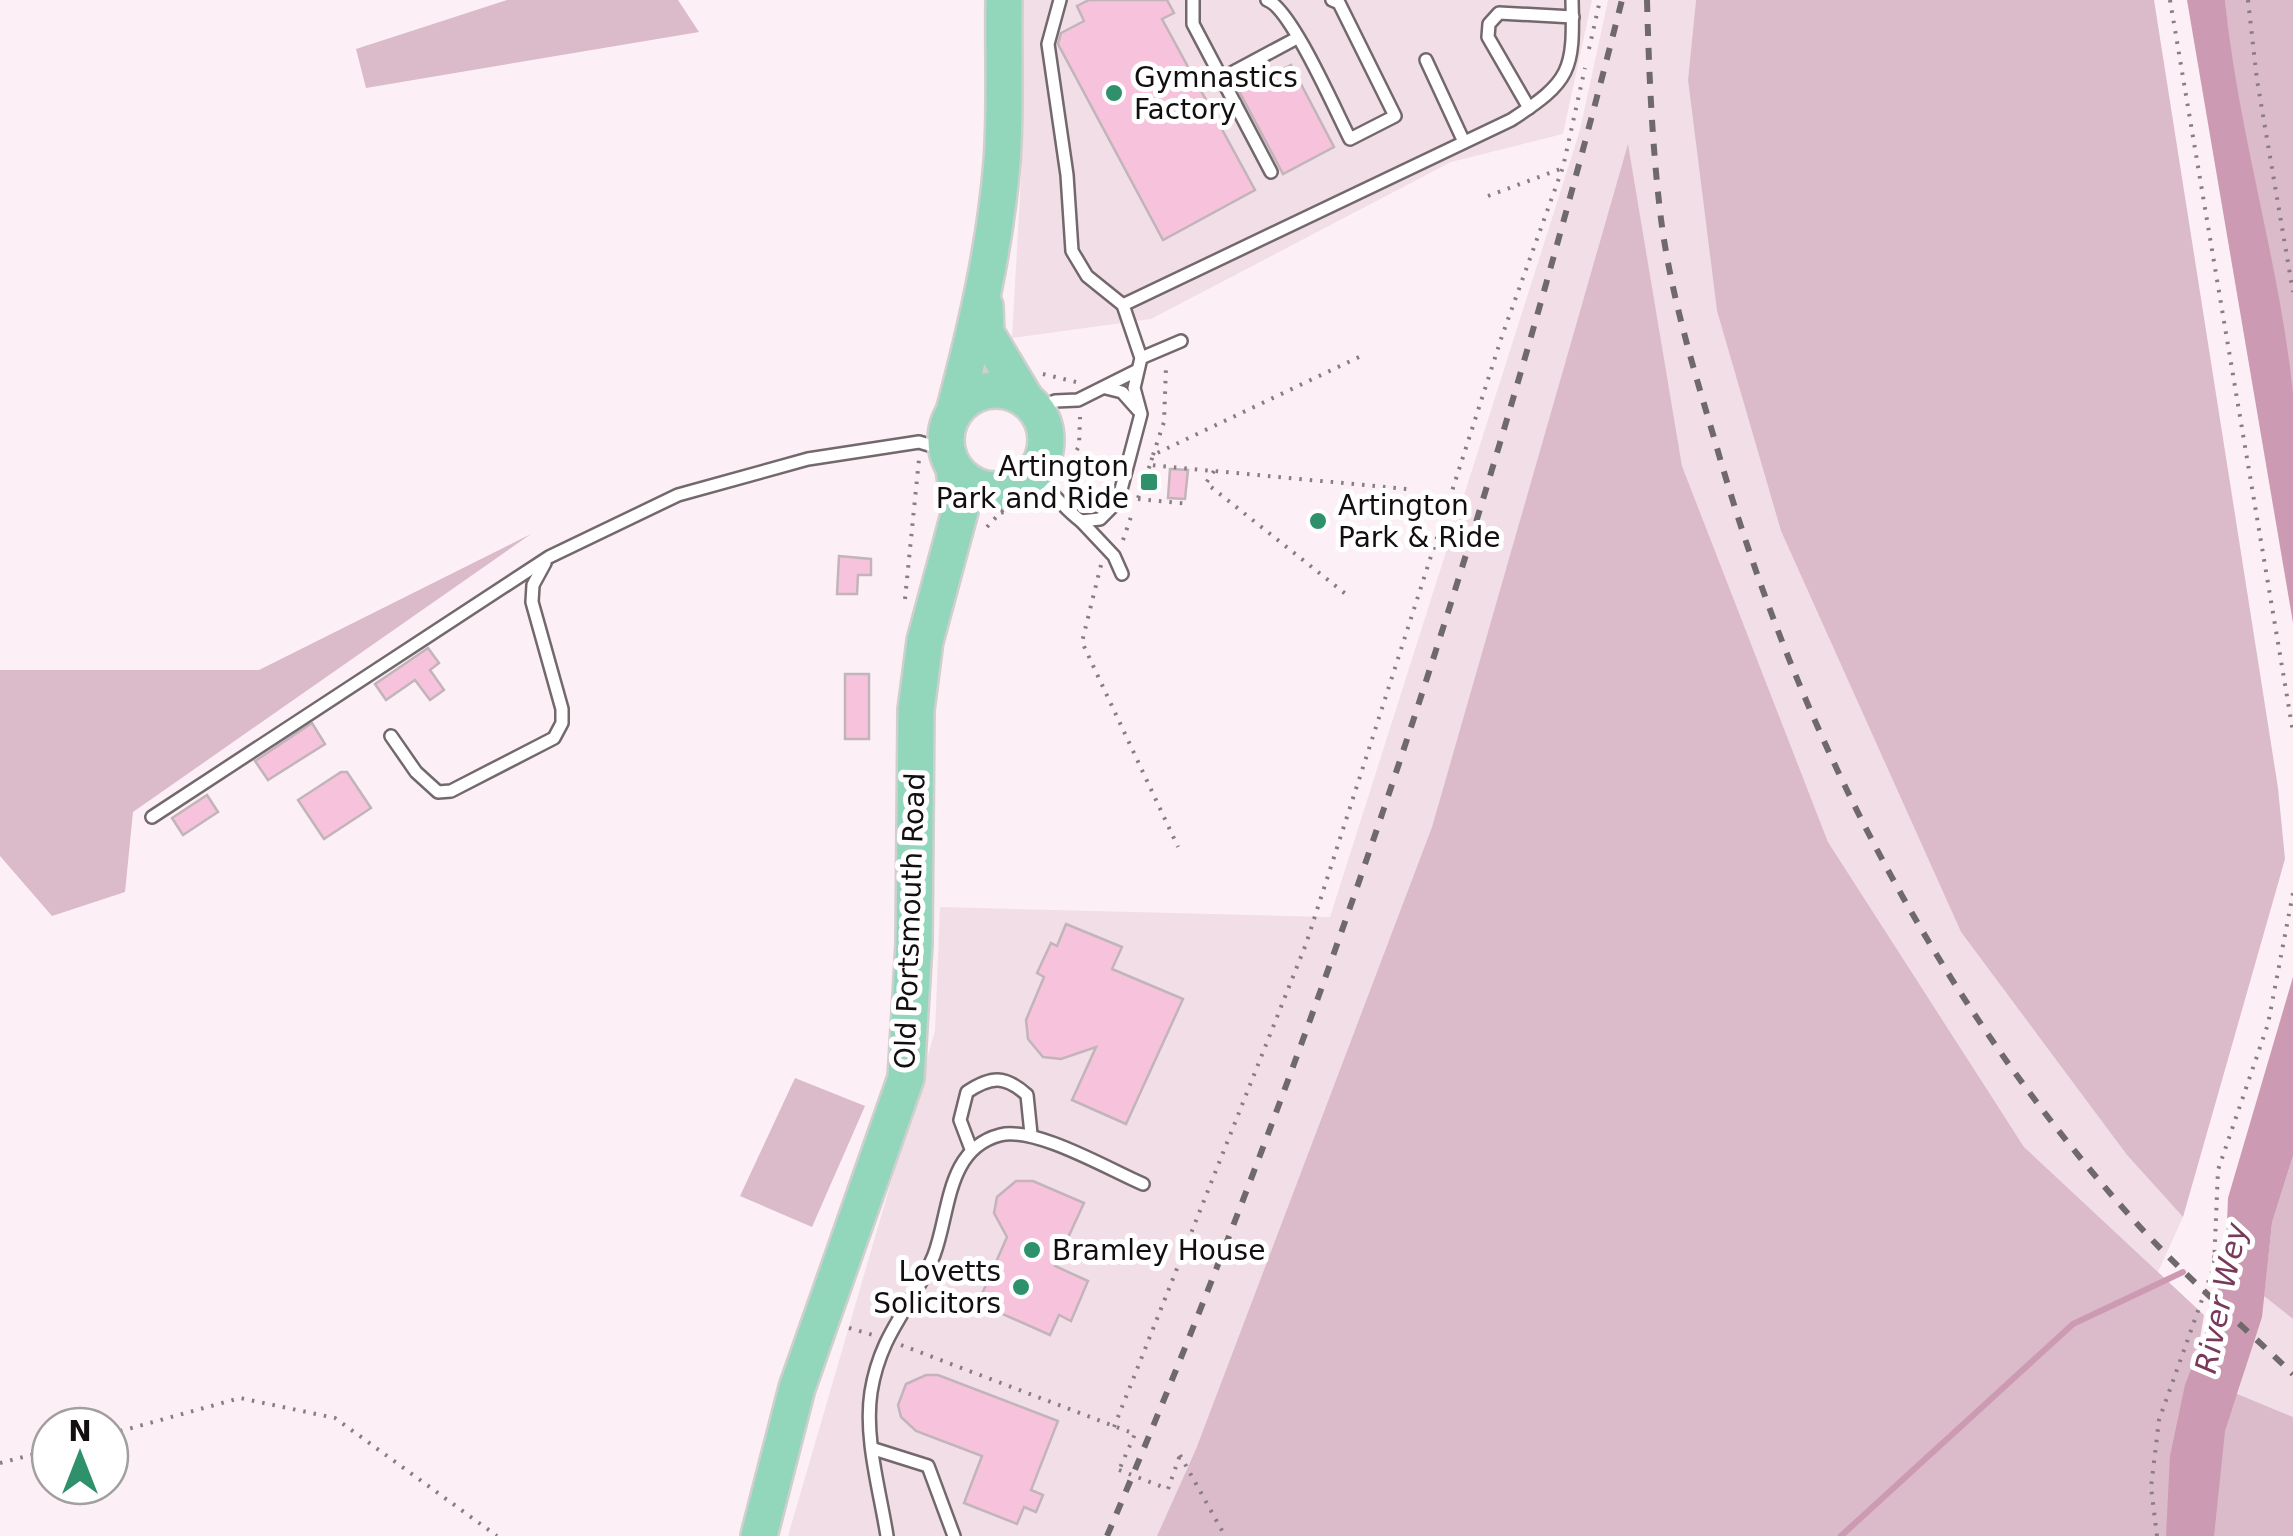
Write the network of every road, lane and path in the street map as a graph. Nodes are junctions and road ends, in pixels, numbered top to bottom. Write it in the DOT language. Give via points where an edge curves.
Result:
graph roads {
  1 [pos="1004,0"];
  2 [pos="1060,0"];
  3 [pos="1193,0"];
  4 [pos="1332,0"];
  5 [pos="1572,0"];
  6 [pos="1600,0"];
  7 [pos="2170,0"];
  8 [pos="2248,0"];
  9 [pos="1274,1"];
  10 [pos="1573,17"];
  11 [pos="1297,38"];
  12 [pos="1426,60"];
  13 [pos="1222,78"];
  14 [pos="1529,108"];
  15 [pos="1464,142"];
  16 [pos="1564,168"];
  17 [pos="1271,172"];
  18 [pos="1488,196"];
  19 [pos="2293,292"];
  20 [pos="985,295"];
  21 [pos="1124,305"];
  22 [pos="1181,342"];
  23 [pos="1141,358"];
  24 [pos="1359,358"];
  25 [pos="1136,372"];
  26 [pos="1106,388"];
  27 [pos="1034,396"];
  28 [pos="1078,400"];
  29 [pos="954,412"];
  30 [pos="1142,414"];
  31 [pos="950,459"];
  32 [pos="1214,471"];
  33 [pos="1028,488"];
  34 [pos="1407,488"];
  35 [pos="1138,498"];
  36 [pos="1189,504"];
  37 [pos="1080,521"];
  38 [pos="982,534"];
  39 [pos="549,557"];
  40 [pos="1102,562"];
  41 [pos="1122,574"];
  42 [pos="941,585"];
  43 [pos="1347,595"];
  44 [pos="2293,732"];
  45 [pos="391,736"];
  46 [pos="152,817"];
  47 [pos="1178,847"];
  48 [pos="2293,893"];
  49 [pos="1031,1134"];
  50 [pos="971,1150"];
  51 [pos="1142,1184"];
  52 [pos="820,1319"];
  53 [pos="884,1338"];
  54 [pos="1114,1427"];
  55 [pos="130,1428"];
  56 [pos="874,1448"];
  57 [pos="30,1455"];
  58 [pos="0,1463"];
  59 [pos="497,1536"];
  60 [pos="759,1536"];
  61 [pos="887,1536"];
  62 [pos="954,1536"];
  63 [pos="1225,1536"];
  64 [pos="2156,1536"];
  1 -- 20 [label="main road" via="1002,158"];
  2 -- 21 [label="lane" via="1048,44 1072,251 1087,276"];
  3 -- 13 [label="lane" via="1194,24"];
  4 -- 11 [label="lane" via="1395,116 1350,139"];
  5 -- 10 [label="lane"];
  6 -- 16 [label="path"];
  7 -- 44 [label="path"];
  8 -- 19 [label="path"];
  9 -- 11 [label="lane"];
  10 -- 14 [label="lane" via="1570,62 1551,95"];
  10 -- 14 [label="lane" via="1498,13 1489,24 1488,37"];
  11 -- 13 [label="lane"];
  12 -- 15 [label="lane"];
  13 -- 17 [label="lane"];
  14 -- 15 [label="lane"];
  15 -- 21 [label="lane"];
  16 -- 18 [label="path"];
  16 -- 54 [label="path" via="1502,336 1306,944"];
  20 -- 27 [label="main road" via="986,333"];
  20 -- 29 [label="main road"];
  21 -- 23 [label="lane"];
  22 -- 23 [label="lane"];
  23 -- 25 [label="lane"];
  24 -- 32 [label="path" via="1153,455 1150,465"];
  25 -- 26 [label="lane"];
  25 -- 30 [label="lane"];
  26 -- 28 [label="lane"];
  26 -- 30 [label="lane" via="1122,392"];
  27 -- 28 [label="lane"];
  27 -- 28 [label="path" via="1071,388"];
  27 -- 29 [label="main road" via="986,390"];
  27 -- 33 [label="main road" via="1046,450"];
  28 -- 33 [label="path" via="1079,446"];
  29 -- 31 [label="main road" via="946,430"];
  30 -- 37 [label="lane" via="1118,502 1100,519"];
  31 -- 33 [label="main road" via="968,482 986,490"];
  31 -- 39 [label="lane" via="919,442 808,458 678,495"];
  31 -- 42 [label="main road, Old Portsmouth Road" via="960,511"];
  32 -- 34 [label="path"];
  32 -- 43 [label="path" via="1206,483"];
  33 -- 37 [label="lane"];
  33 -- 38 [label="path"];
  33 -- 42 [label="main road, Old Portsmouth Road" via="978,523"];
  35 -- 36 [label="path"];
  37 -- 41 [label="lane"];
  39 -- 45 [label="lane" via="533,585 532,602 562,709 554,738 438,792"];
  39 -- 46 [label="lane"];
  40 -- 47 [label="path" via="1082,642"];
  42 -- 52 [label="main road, Old Portsmouth Road" via="916,710 906,1078"];
  48 -- 64 [label="path" via="2268,1024 2218,1170 2214,1266 2159,1420 2151,1488"];
  49 -- 50 [label="lane" via="1001,1135"];
  49 -- 50 [label="lane" via="1026,1095 1010,1080 987,1078 967,1092 960,1120"];
  49 -- 51 [label="lane"];
  50 -- 53 [label="lane" via="946,1196 934,1254"];
  52 -- 53 [label="path"];
  52 -- 60 [label="main road, Old Portsmouth Road"];
  53 -- 54 [label="path"];
  53 -- 56 [label="lane" via="871,1394"];
  54 -- 63 [label="path, bridge" via="1135,1434 1118,1470 1168,1488 1180,1455"];
  55 -- 59 [label="path" via="240,1398 336,1418"];
  56 -- 61 [label="lane"];
  56 -- 62 [label="lane" via="928,1466"];
  57 -- 58 [label="path"];
}
